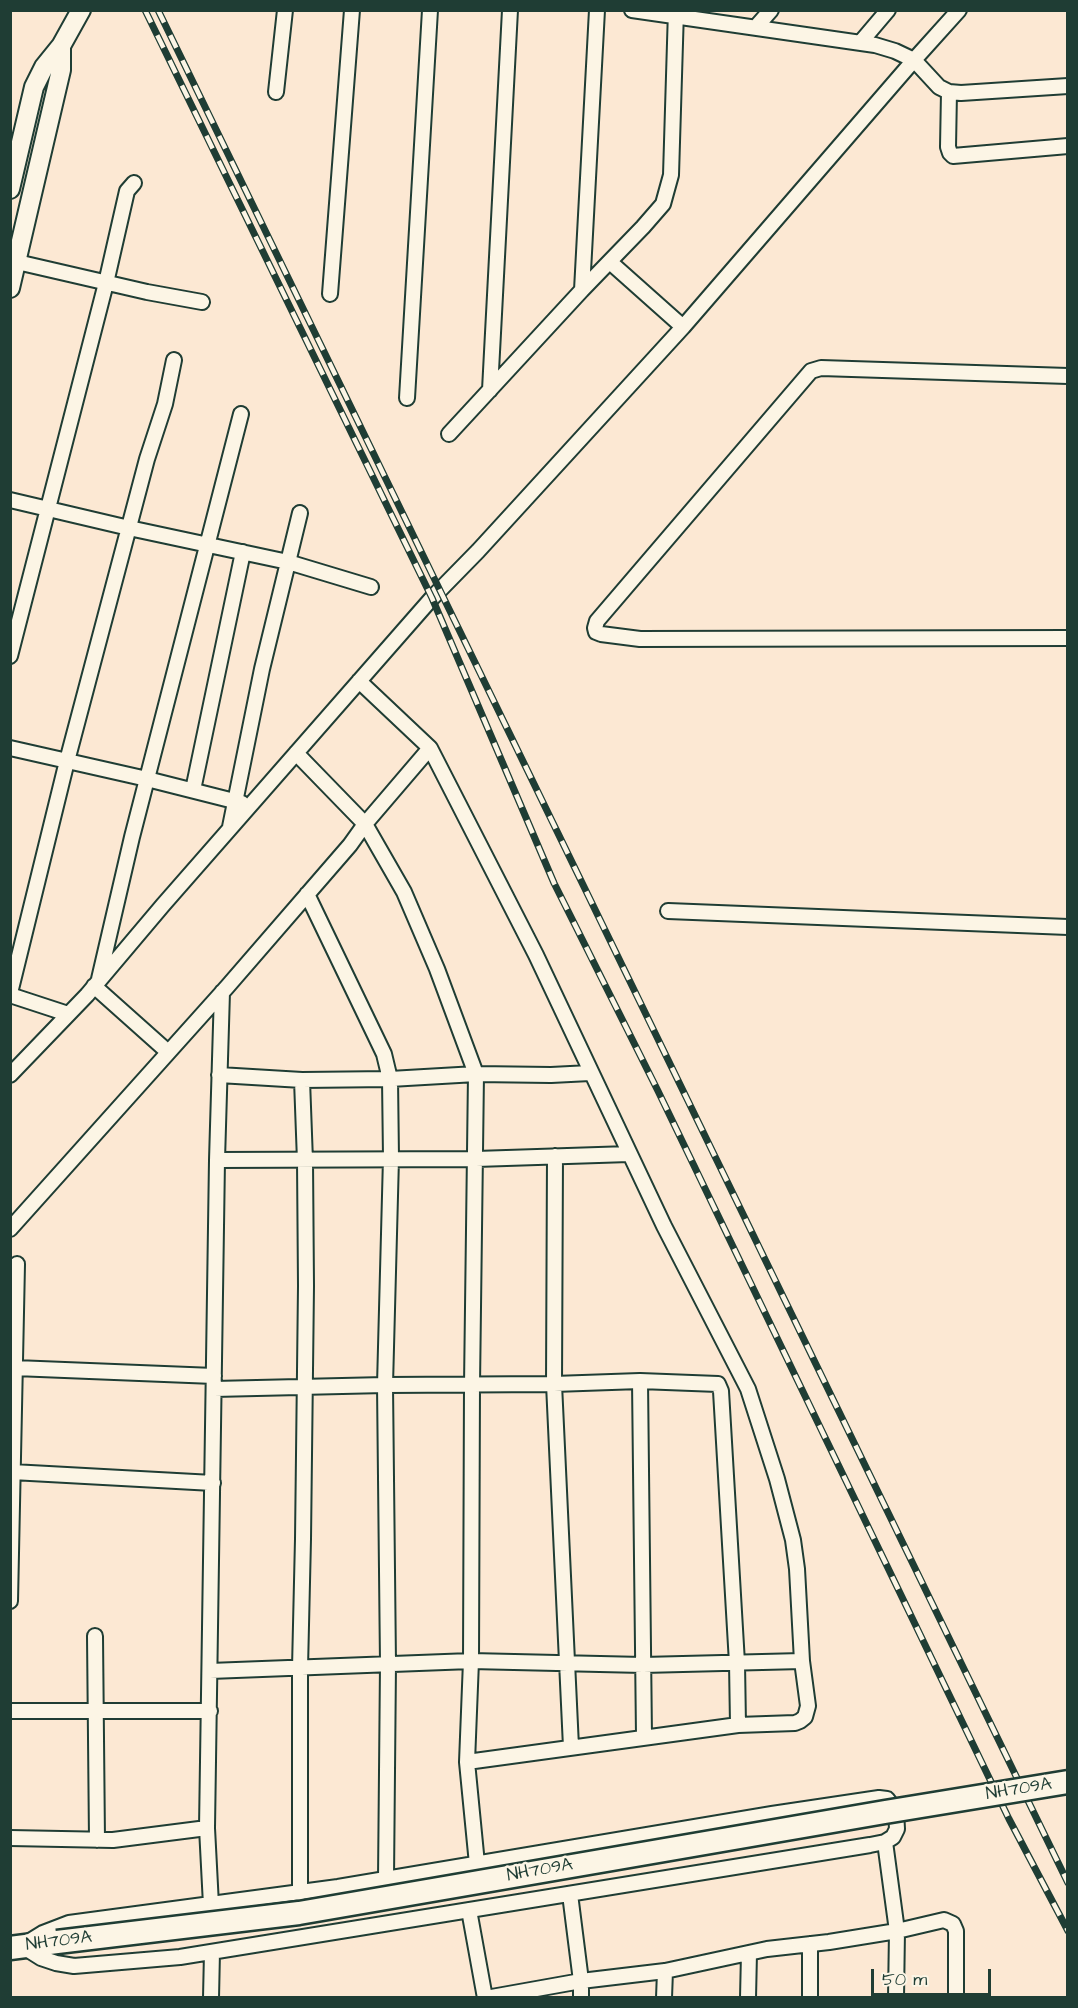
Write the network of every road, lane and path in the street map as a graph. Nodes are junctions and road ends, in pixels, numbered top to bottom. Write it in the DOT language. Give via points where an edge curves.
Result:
graph roads {
  1 [pos="81,10"];
  2 [pos="285,10"];
  3 [pos="352,10"];
  4 [pos="430,10"];
  5 [pos="510,10"];
  6 [pos="597,10"];
  7 [pos="632,10"];
  8 [pos="771,10"];
  9 [pos="888,10"];
  10 [pos="959,10"];
  11 [pos="675,13"];
  12 [pos="756,27"];
  13 [pos="860,43"];
  14 [pos="61,46"];
  15 [pos="914,60"];
  16 [pos="1068,86"];
  17 [pos="276,92"];
  18 [pos="949,92"];
  19 [pos="1068,146"];
  20 [pos="134,183"];
  21 [pos="10,189"];
  22 [pos="17,262"];
  23 [pos="610,262"];
  24 [pos="106,282"];
  25 [pos="10,288"];
  26 [pos="582,290"];
  27 [pos="330,294"];
  28 [pos="202,302"];
  29 [pos="683,327"];
  30 [pos="174,360"];
  31 [pos="1068,376"];
  32 [pos="490,390"];
  33 [pos="407,398"];
  34 [pos="241,414"];
  35 [pos="449,434"];
  36 [pos="10,500"];
  37 [pos="47,508"];
  38 [pos="300,513"];
  39 [pos="129,528"];
  40 [pos="207,544"];
  41 [pos="243,552"];
  42 [pos="288,562"];
  43 [pos="371,587"];
  44 [pos="1068,638"];
  45 [pos="10,656"];
  46 [pos="359,681"];
  47 [pos="10,748"];
  48 [pos="430,748"];
  49 [pos="296,753"];
  50 [pos="67,761"];
  51 [pos="147,779"];
  52 [pos="193,790"];
  53 [pos="234,801"];
  54 [pos="250,806"];
  55 [pos="365,824"];
  56 [pos="230,828"];
  57 [pos="307,894"];
  58 [pos="668,912"];
  59 [pos="1068,927"];
  60 [pos="96,983"];
  61 [pos="222,992"];
  62 [pos="10,994"];
  63 [pos="68,1014"];
  64 [pos="168,1052"];
  65 [pos="590,1073"];
  66 [pos="476,1074"];
  67 [pos="10,1075"];
  68 [pos="219,1075"];
  69 [pos="390,1079"];
  70 [pos="302,1080"];
  71 [pos="629,1154"];
  72 [pos="555,1156"];
  73 [pos="391,1158"];
  74 [pos="476,1159"];
  75 [pos="217,1160"];
  76 [pos="305,1161"];
  77 [pos="10,1229"];
  78 [pos="17,1264"];
  79 [pos="15,1368"];
  80 [pos="640,1381"];
  81 [pos="214,1383"];
  82 [pos="554,1384"];
  83 [pos="385,1385"];
  84 [pos="472,1385"];
  85 [pos="305,1387"];
  86 [pos="11,1456"];
  87 [pos="12,1472"];
  88 [pos="213,1483"];
  89 [pos="10,1601"];
  90 [pos="95,1636"];
  91 [pos="471,1661"];
  92 [pos="802,1661"];
  93 [pos="388,1664"];
  94 [pos="567,1664"];
  95 [pos="737,1664"];
  96 [pos="643,1665"];
  97 [pos="300,1668"];
  98 [pos="210,1671"];
  99 [pos="10,1712"];
  100 [pos="97,1712"];
  101 [pos="210,1712"];
  102 [pos="738,1725"];
  103 [pos="644,1737"];
  104 [pos="571,1747"];
  105 [pos="467,1762"];
  106 [pos="1068,1782"];
  107 [pos="207,1828"];
  108 [pos="10,1838"];
  109 [pos="97,1840"];
  110 [pos="885,1842"];
  111 [pos="477,1864"];
  112 [pos="386,1879"];
  113 [pos="300,1893"];
  114 [pos="570,1894"];
  115 [pos="211,1905"];
  116 [pos="469,1910"];
  117 [pos="897,1931"];
  118 [pos="810,1944"];
  119 [pos="13,1947"];
  120 [pos="212,1952"];
  121 [pos="749,1953"];
  122 [pos="665,1971"];
  123 [pos="581,1981"];
  124 [pos="491,1997"];
  125 [pos="211,1998"];
  126 [pos="581,1998"];
  127 [pos="664,1998"];
  128 [pos="748,1998"];
  129 [pos="810,1998"];
  130 [pos="896,1998"];
  131 [pos="956,1998"];
  1 -- 14 [label="main road"];
  2 -- 17 [label="street"];
  3 -- 27 [label="street"];
  4 -- 33 [label="street"];
  5 -- 32 [label="street"];
  6 -- 26 [label="street"];
  7 -- 11 [label="street"];
  8 -- 12 [label="street"];
  9 -- 13 [label="street"];
  10 -- 15 [label="street"];
  11 -- 12 [label="street"];
  11 -- 23 [label="street" via="668,189 663,204"];
  12 -- 13 [label="street"];
  13 -- 15 [label="street"];
  14 -- 21 [label="main road" via="34,87"];
  14 -- 22 [label="main road" via="61,70"];
  15 -- 18 [label="street" via="939,87"];
  15 -- 29 [label="street"];
  16 -- 18 [label="street"];
  18 -- 19 [label="street" via="948,147 953,156"];
  20 -- 24 [label="street" via="127,191"];
  22 -- 24 [label="street"];
  22 -- 25 [label="main road"];
  23 -- 26 [label="street"];
  23 -- 29 [label="street"];
  24 -- 28 [label="street"];
  24 -- 37 [label="street"];
  26 -- 32 [label="street"];
  29 -- 46 [label="street"];
  30 -- 39 [label="street"];
  31 -- 44 [label="street" via="821,368 811,371 595,628 601,634 640,639"];
  32 -- 35 [label="street"];
  34 -- 40 [label="street"];
  36 -- 37 [label="street"];
  37 -- 39 [label="street"];
  37 -- 45 [label="street"];
  38 -- 42 [label="street"];
  39 -- 40 [label="street"];
  39 -- 50 [label="street"];
  40 -- 41 [label="street"];
  40 -- 51 [label="street"];
  41 -- 42 [label="street"];
  41 -- 52 [label="street"];
  42 -- 43 [label="street"];
  42 -- 53 [label="street"];
  46 -- 48 [label="street"];
  46 -- 49 [label="street"];
  47 -- 50 [label="street"];
  48 -- 55 [label="street"];
  48 -- 65 [label="street" via="536,955"];
  49 -- 54 [label="street"];
  49 -- 55 [label="street"];
  50 -- 51 [label="street"];
  50 -- 62 [label="street"];
  51 -- 52 [label="street"];
  51 -- 60 [label="street"];
  52 -- 53 [label="street"];
  53 -- 54 [label="street"];
  53 -- 56 [label="street"];
  54 -- 56 [label="street"];
  55 -- 57 [label="street"];
  55 -- 66 [label="street" via="404,892"];
  56 -- 60 [label="street"];
  57 -- 61 [label="street"];
  57 -- 69 [label="street" via="384,1054"];
  58 -- 59 [label="street"];
  60 -- 63 [label="street"];
  60 -- 64 [label="street"];
  61 -- 64 [label="street"];
  61 -- 68 [label="street"];
  62 -- 63 [label="street"];
  63 -- 67 [label="street"];
  64 -- 77 [label="street"];
  65 -- 66 [label="street"];
  65 -- 71 [label="street"];
  66 -- 69 [label="street"];
  66 -- 74 [label="street"];
  68 -- 70 [label="street"];
  68 -- 75 [label="street"];
  69 -- 70 [label="street"];
  69 -- 73 [label="street"];
  70 -- 76 [label="street"];
  71 -- 72 [label="street"];
  71 -- 92 [label="street" via="748,1389 793,1540"];
  72 -- 74 [label="street"];
  72 -- 82 [label="street"];
  73 -- 74 [label="street"];
  73 -- 76 [label="street"];
  73 -- 83 [label="street"];
  74 -- 84 [label="street"];
  75 -- 76 [label="street"];
  75 -- 81 [label="street"];
  76 -- 85 [label="street"];
  78 -- 79 [label="street"];
  79 -- 81 [label="street"];
  79 -- 86 [label="street"];
  80 -- 82 [label="street"];
  80 -- 95 [label="street" via="710,1382 718,1384 721,1391"];
  80 -- 96 [label="street"];
  81 -- 85 [label="street"];
  81 -- 88 [label="street"];
  82 -- 84 [label="street"];
  82 -- 94 [label="street"];
  83 -- 84 [label="street"];
  83 -- 85 [label="street"];
  83 -- 93 [label="street"];
  84 -- 91 [label="street"];
  85 -- 97 [label="street"];
  86 -- 87 [label="street"];
  87 -- 88 [label="street"];
  87 -- 89 [label="street"];
  88 -- 98 [label="street"];
  90 -- 100 [label="street"];
  91 -- 93 [label="street"];
  91 -- 94 [label="street"];
  91 -- 105 [label="street"];
  92 -- 95 [label="street"];
  92 -- 102 [label="street" via="808,1706 805,1717 795,1723"];
  93 -- 97 [label="street"];
  93 -- 112 [label="street"];
  94 -- 96 [label="street"];
  94 -- 104 [label="street"];
  95 -- 96 [label="street"];
  95 -- 102 [label="street"];
  96 -- 103 [label="street"];
  97 -- 98 [label="street"];
  97 -- 113 [label="street"];
  98 -- 101 [label="street"];
  99 -- 100 [label="street"];
  100 -- 101 [label="street"];
  100 -- 109 [label="street"];
  101 -- 107 [label="street"];
  102 -- 103 [label="street"];
  103 -- 104 [label="street"];
  104 -- 105 [label="street"];
  105 -- 111 [label="street"];
  106 -- 119 [label="highway, NH709A, bridge" via="299,1913"];
  107 -- 109 [label="street"];
  107 -- 115 [label="street"];
  108 -- 109 [label="street"];
  110 -- 111 [label="street" via="897,1829 897,1817 892,1803 879,1798"];
  110 -- 114 [label="street"];
  110 -- 117 [label="street"];
  111 -- 112 [label="street"];
  112 -- 113 [label="street"];
  113 -- 115 [label="street"];
  114 -- 116 [label="street"];
  114 -- 123 [label="street"];
  115 -- 119 [label="street" via="69,1923"];
  116 -- 120 [label="street"];
  116 -- 124 [label="street"];
  117 -- 118 [label="street"];
  117 -- 130 [label="street"];
  117 -- 131 [label="street" via="944,1920 953,1924 957,1937"];
  118 -- 121 [label="street"];
  118 -- 129 [label="street"];
  119 -- 120 [label="street" via="48,1961 74,1965"];
  120 -- 125 [label="street"];
  121 -- 122 [label="street"];
  121 -- 128 [label="street"];
  122 -- 123 [label="street"];
  122 -- 127 [label="street"];
  123 -- 124 [label="street"];
  123 -- 126 [label="street"];
}
